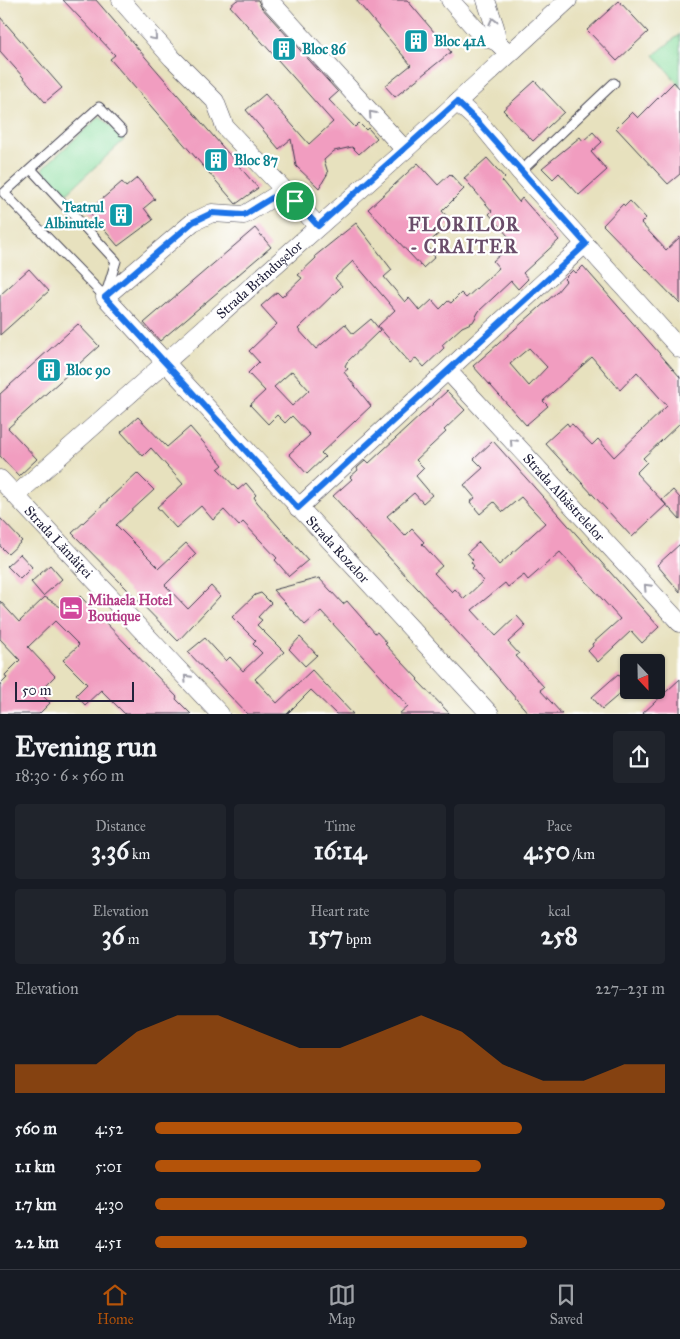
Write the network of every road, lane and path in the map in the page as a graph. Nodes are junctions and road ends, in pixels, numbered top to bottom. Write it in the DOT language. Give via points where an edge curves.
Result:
graph roads {
  1 [pos="121,0"];
  2 [pos="268,0"];
  3 [pos="450,0"];
  4 [pos="486,0"];
  5 [pos="568,0"];
  6 [pos="503,48"];
  7 [pos="614,83"];
  8 [pos="457,102"];
  9 [pos="122,131"];
  10 [pos="405,150"];
  11 [pos="31,168"];
  12 [pos="520,172"];
  13 [pos="295,201"];
  14 [pos="318,226"];
  15 [pos="586,244"];
  16 [pos="105,297"];
  17 [pos="680,348"];
  18 [pos="165,362"];
  19 [pos="449,372"];
  20 [pos="0,479"];
  21 [pos="16,496"];
  22 [pos="298,508"];
  23 [pos="680,623"];
  24 [pos="220,714"];
  25 [pos="490,714"];
  1 -- 13 [label="street, one-way" via="172,58 215,100 225,127"];
  10 -- 2 [label="street, one-way"];
  3 -- 6 [label="street" via="482,36"];
  6 -- 4 [label="street, one-way"];
  5 -- 6 [label="street, Strada Brândușelor"];
  6 -- 8 [label="street, Strada Brândușelor"];
  7 -- 12 [label="lane"];
  8 -- 10 [label="street, Strada Brândușelor"];
  8 -- 12 [label="street"];
  9 -- 11 [label="lane" via="100,107"];
  10 -- 14 [label="street, Strada Brândușelor"];
  11 -- 16 [label="lane" via="116,261"];
  11 -- 16 [label="lane" via="4,193"];
  12 -- 15 [label="street"];
  13 -- 14 [label="street"];
  13 -- 16 [label="street" via="275,196 244,215 212,213 203,216 171,239"];
  14 -- 18 [label="street, Strada Brândușelor"];
  15 -- 17 [label="street"];
  15 -- 19 [label="street"];
  16 -- 18 [label="street, Strada Rozelor"];
  18 -- 21 [label="street, Strada Brândușelor"];
  18 -- 22 [label="street, Strada Rozelor"];
  19 -- 22 [label="street"];
  23 -- 19 [label="street, Strada Albăstrelelor, one-way"];
  20 -- 21 [label="street, Strada Lămâiței"];
  24 -- 21 [label="street, Strada Lămâiței, one-way"];
  22 -- 25 [label="street, Strada Rozelor"];
}
